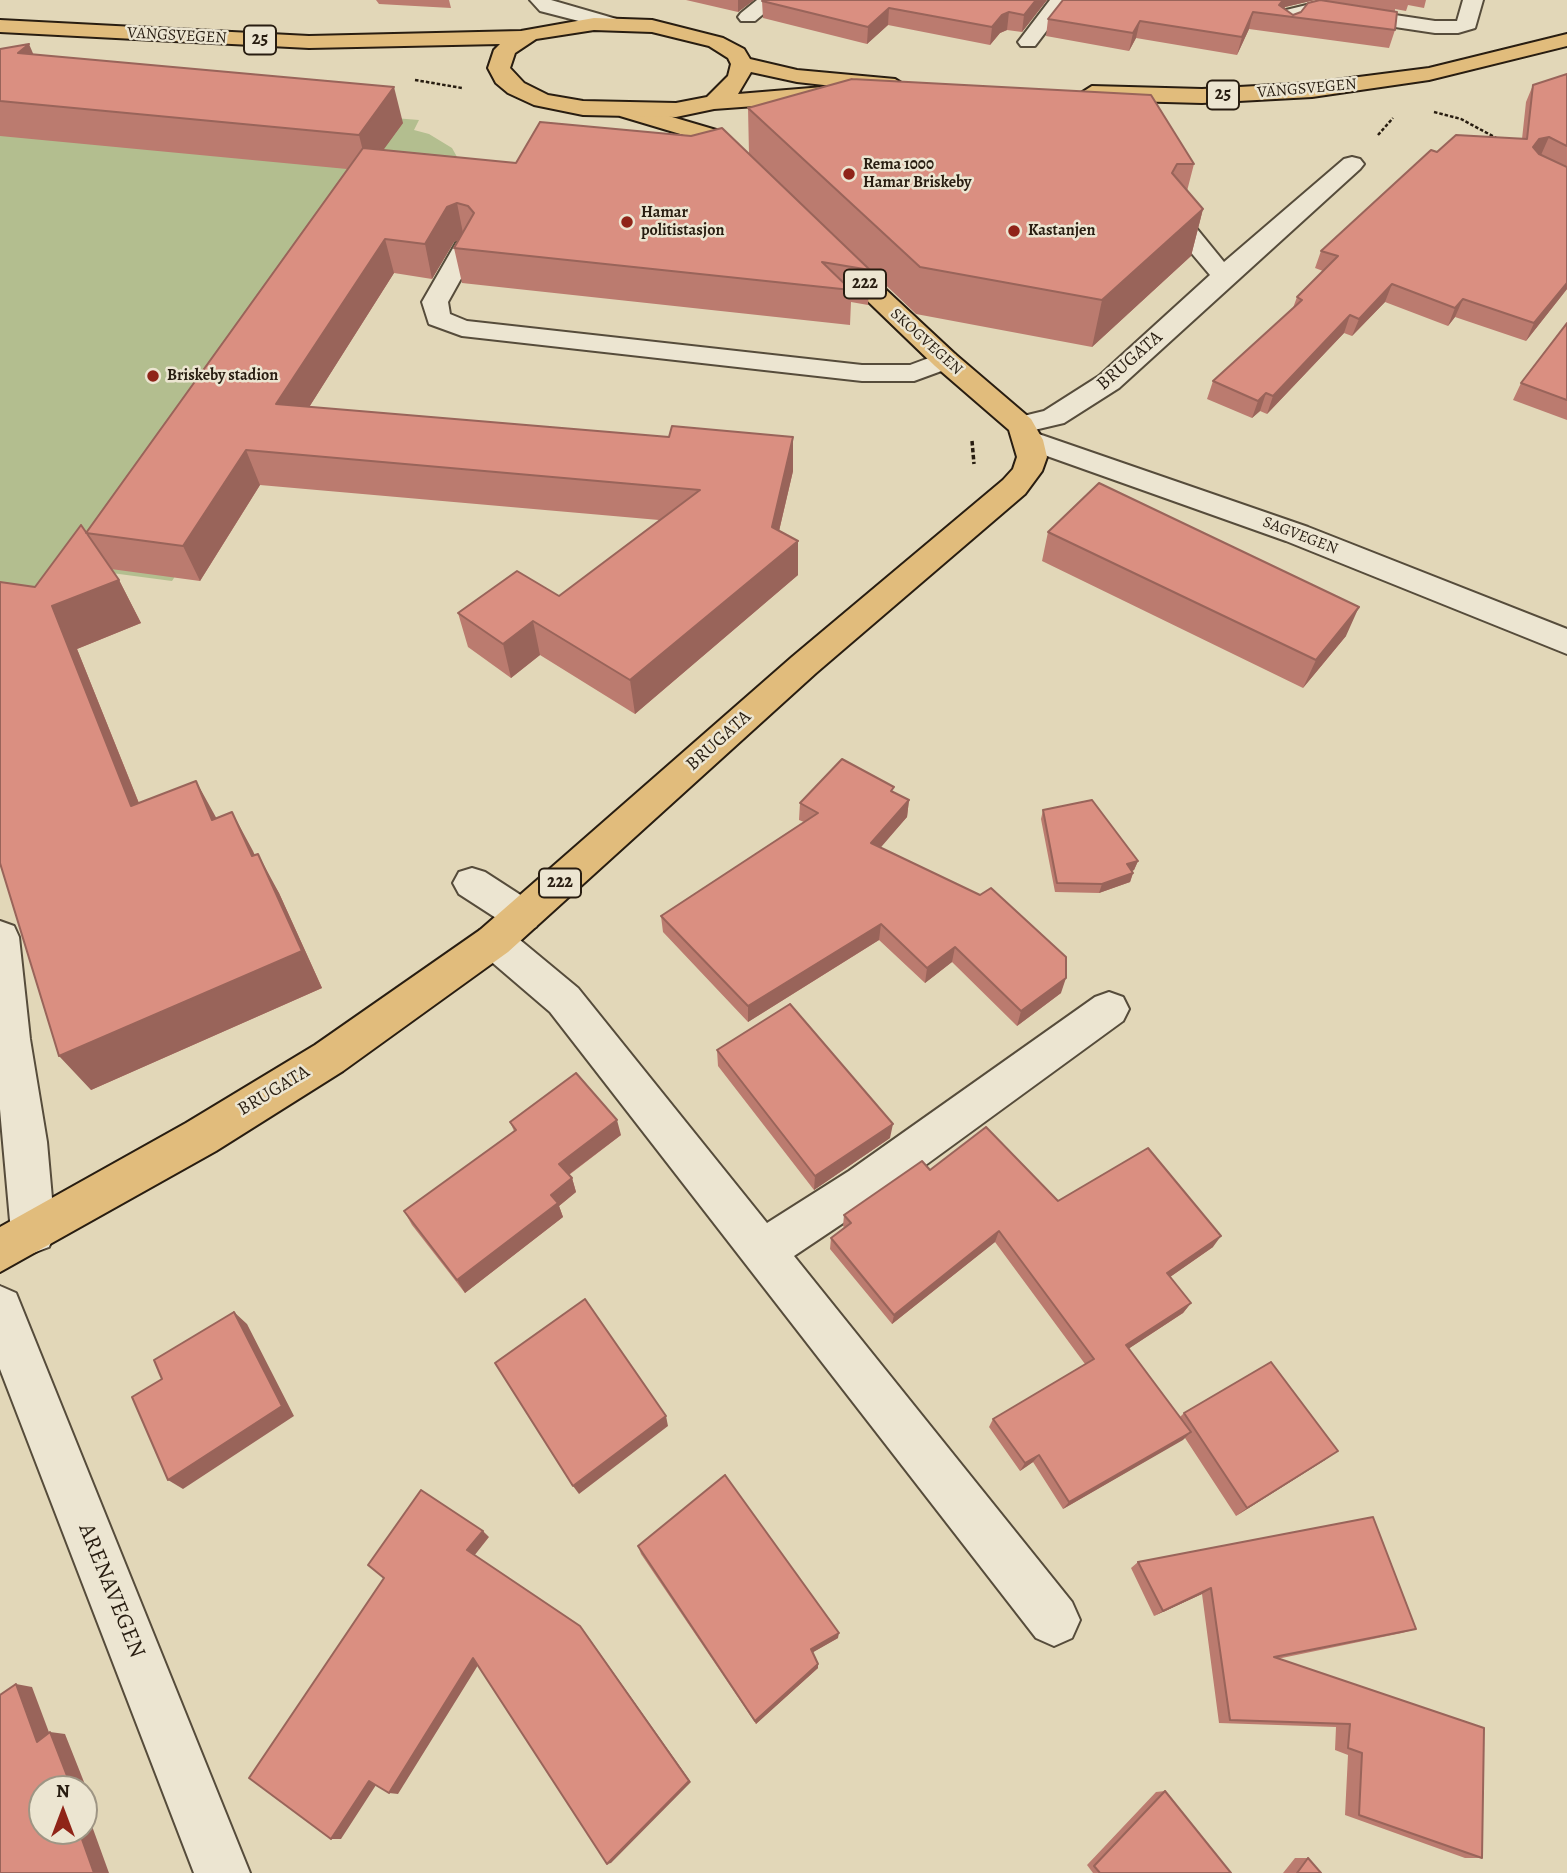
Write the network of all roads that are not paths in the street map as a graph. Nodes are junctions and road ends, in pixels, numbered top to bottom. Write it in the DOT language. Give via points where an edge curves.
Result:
graph roads {
  1 [pos="770,0"];
  2 [pos="1060,0"];
  3 [pos="1473,0"];
  4 [pos="544,4"];
  5 [pos="748,17"];
  6 [pos="613,24"];
  7 [pos="1287,24"];
  8 [pos="0,26"];
  9 [pos="526,35"];
  10 [pos="0,39"];
  11 [pos="1567,40"];
  12 [pos="1028,42"];
  13 [pos="449,60"];
  14 [pos="474,64"];
  15 [pos="742,64"];
  16 [pos="499,68"];
  17 [pos="874,86"];
  18 [pos="915,86"];
  19 [pos="1076,92"];
  20 [pos="714,102"];
  21 [pos="628,111"];
  22 [pos="715,137"];
  23 [pos="1352,164"];
  24 [pos="763,187"];
  25 [pos="1175,218"];
  26 [pos="811,233"];
  27 [pos="465,248"];
  28 [pos="1171,250"];
  29 [pos="1222,270"];
  30 [pos="946,360"];
  31 [pos="1025,433"];
  32 [pos="1567,642"];
  33 [pos="472,883"];
  34 [pos="508,929"];
  35 [pos="0,937"];
  36 [pos="1109,1009"];
  37 [pos="17,1242"];
  38 [pos="762,1251"];
  39 [pos="0,1309"];
  40 [pos="1054,1620"];
  41 [pos="222,1873"];
  1 -- 5 [label="street"];
  2 -- 12 [label="street"];
  3 -- 7 [label="street" via="1468,24 1458,27 1315,9 1293,14"];
  4 -- 6 [label="street"];
  4 -- 9 [label="street"];
  6 -- 9 [label="main road, 25"];
  6 -- 15 [label="main road, 25" via="652,26 716,42 736,54"];
  8 -- 9 [label="main road, VANGSVEGEN / 25" via="309,42"];
  9 -- 16 [label="main road" via="505,50"];
  10 -- 13 [label="main road, VANGSVEGEN / 25"];
  11 -- 19 [label="main road, VANGSVEGEN / 25" via="1429,74 1312,90 1202,96"];
  14 -- 16 [label="main road"];
  15 -- 17 [label="main road, 25"];
  15 -- 20 [label="main road" via="731,88"];
  16 -- 21 [label="main road, 25" via="516,88 542,100"];
  17 -- 18 [label="main road, 25"];
  17 -- 20 [label="main road, 25" via="844,93"];
  20 -- 21 [label="main road, 25" via="676,110"];
  20 -- 22 [label="main road"];
  21 -- 22 [label="main road"];
  22 -- 24 [label="main road"];
  23 -- 29 [label="street, BRUGATA"];
  25 -- 29 [label="street"];
  26 -- 30 [label="main road, SKOGVEGEN / 222"];
  27 -- 30 [label="street" via="435,302 438,318 462,328 862,373 914,373"];
  28 -- 29 [label="street"];
  29 -- 31 [label="street, BRUGATA" via="1109,382"];
  30 -- 31 [label="main road, SKOGVEGEN / 222"];
  31 -- 32 [label="street, SAGVEGEN" via="1297,534"];
  31 -- 34 [label="main road, BRUGATA / 222" via="1032,457 1014,486 804,665"];
  33 -- 34 [label="street"];
  34 -- 37 [label="main road, BRUGATA / 222" via="329,1058"];
  34 -- 38 [label="street"];
  35 -- 37 [label="street" via="26,1142"];
  36 -- 38 [label="street" via="864,1185"];
  38 -- 40 [label="street"];
  39 -- 41 [label="street, ARENAVEGEN"];
}
